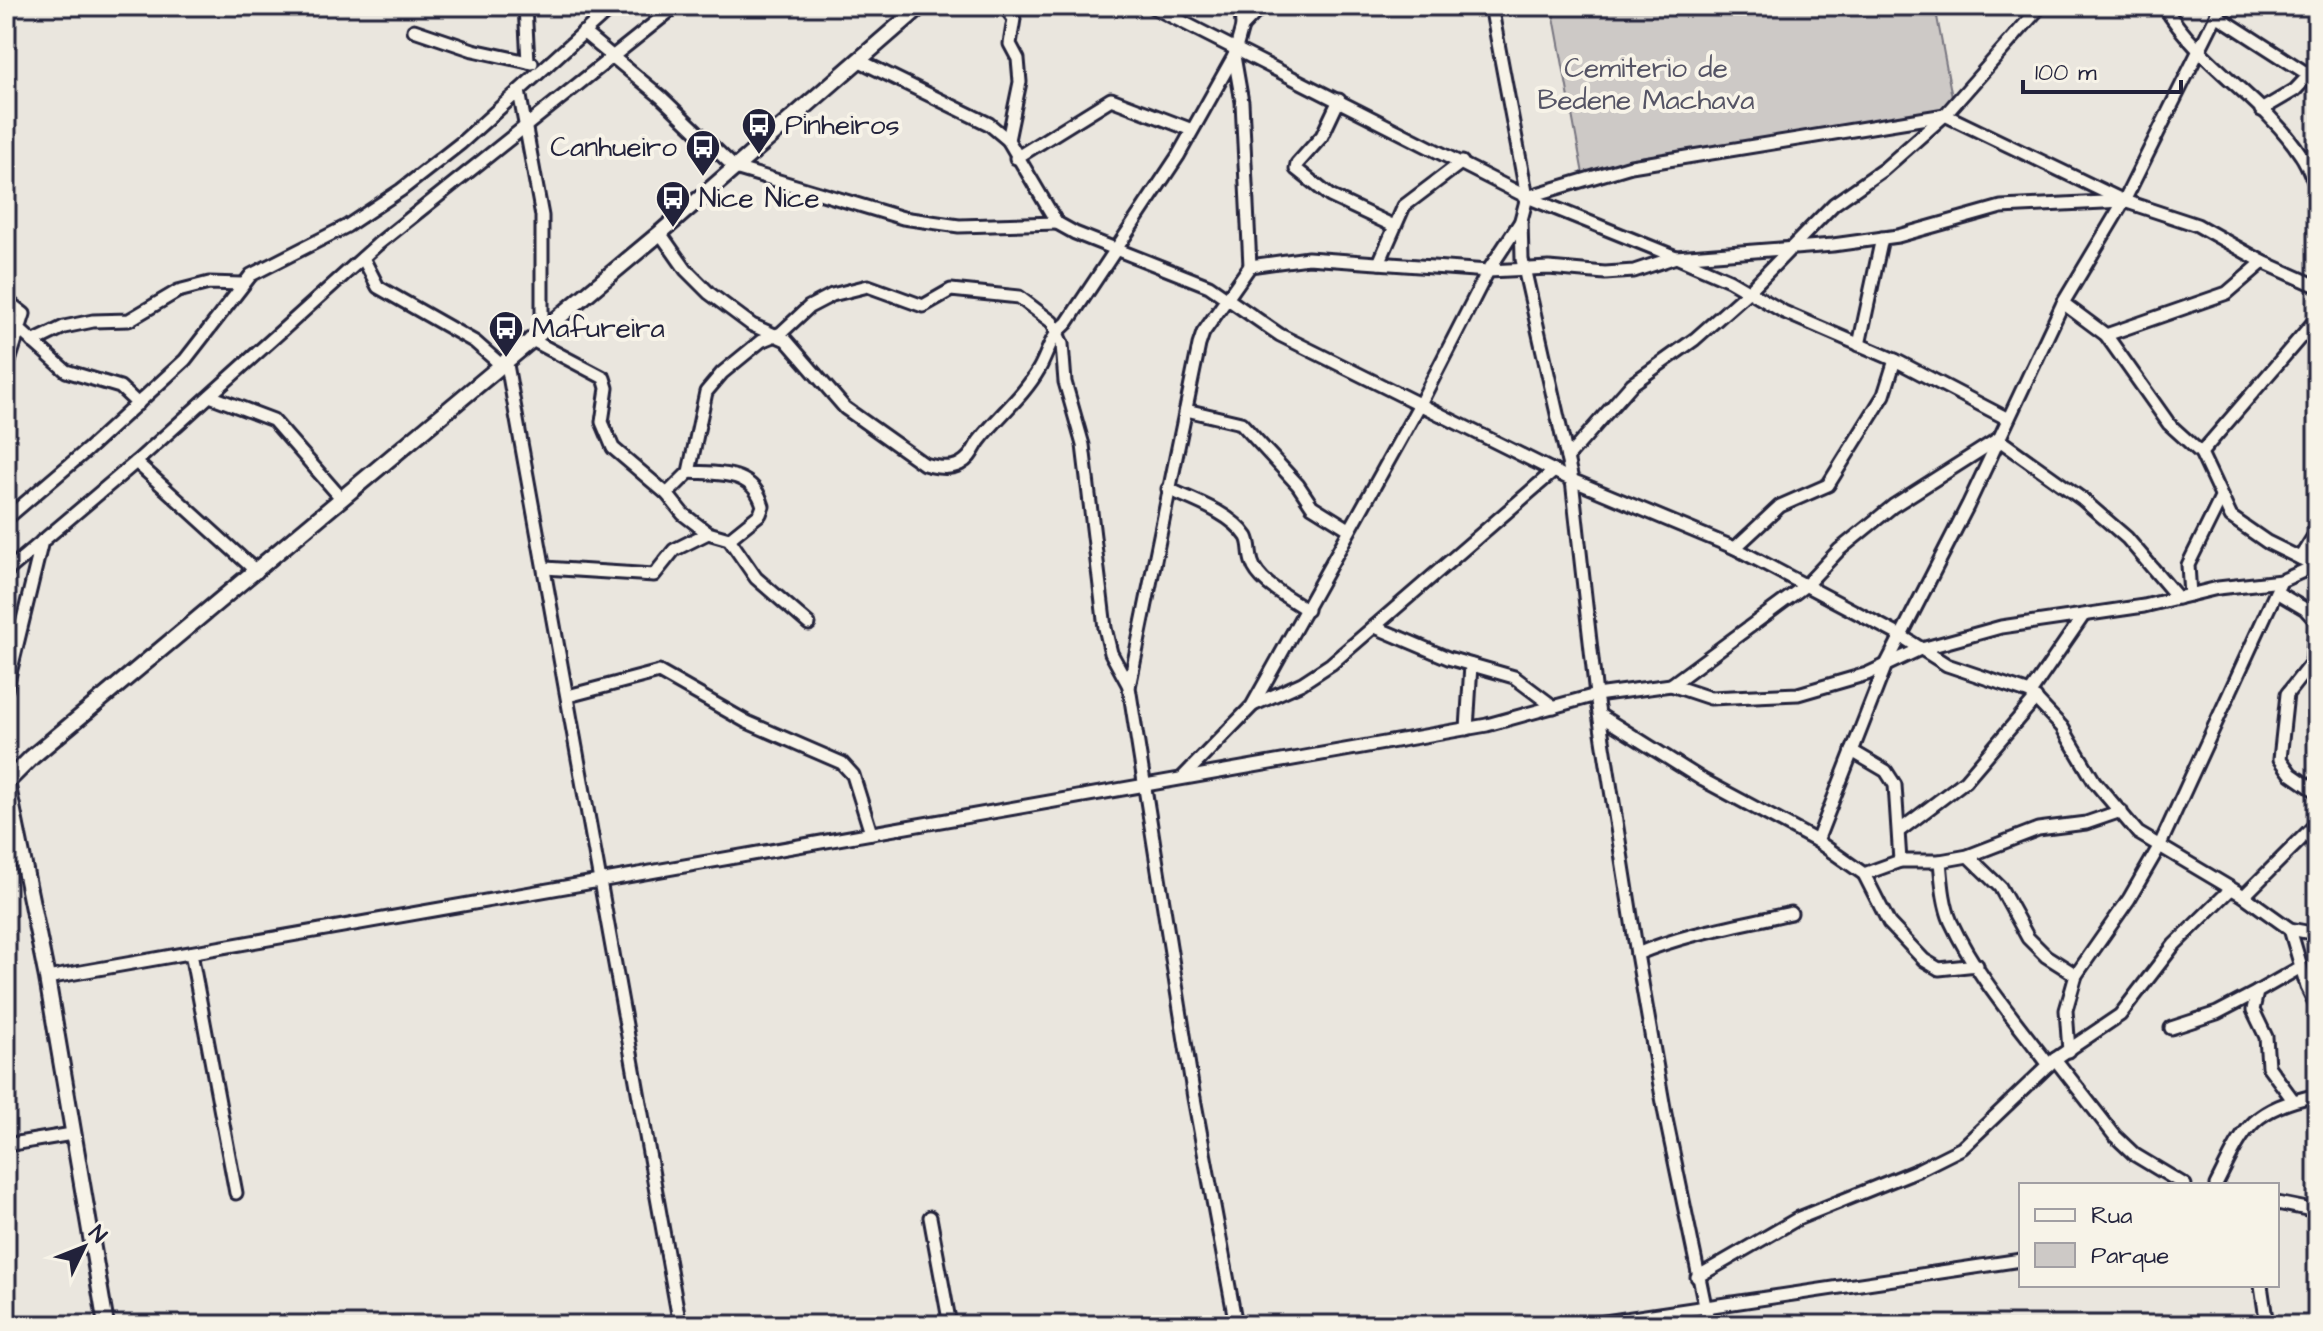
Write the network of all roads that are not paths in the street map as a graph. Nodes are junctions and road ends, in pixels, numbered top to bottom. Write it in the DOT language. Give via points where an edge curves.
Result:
graph roads {
  1 [pos="525,6"];
  2 [pos="613,6"];
  3 [pos="676,6"];
  4 [pos="1004,6"];
  5 [pos="1151,6"];
  6 [pos="1241,6"];
  7 [pos="1262,6"];
  8 [pos="1491,6"];
  9 [pos="2041,6"];
  10 [pos="2164,6"];
  11 [pos="918,7"];
  12 [pos="2218,11"];
  13 [pos="1242,27"];
  14 [pos="414,30"];
  15 [pos="583,32"];
  16 [pos="1236,52"];
  17 [pos="2200,53"];
  18 [pos="612,59"];
  19 [pos="860,61"];
  20 [pos="528,62"];
  21 [pos="545,66"];
  22 [pos="2314,74"];
  23 [pos="519,91"];
  24 [pos="1339,100"];
  25 [pos="2261,110"];
  26 [pos="1945,115"];
  27 [pos="526,126"];
  28 [pos="1192,130"];
  29 [pos="1008,140"];
  30 [pos="1016,158"];
  31 [pos="1462,162"];
  32 [pos="735,168"];
  33 [pos="2317,188"];
  34 [pos="1527,197"];
  35 [pos="2124,201"];
  36 [pos="1521,220"];
  37 [pos="1057,223"];
  38 [pos="1394,226"];
  39 [pos="660,233"];
  40 [pos="1882,238"];
  41 [pos="1790,247"];
  42 [pos="1113,249"];
  43 [pos="1676,257"];
  44 [pos="363,258"];
  45 [pos="2263,262"];
  46 [pos="1379,263"];
  47 [pos="1250,266"];
  48 [pos="1524,269"];
  49 [pos="1488,271"];
  50 [pos="241,284"];
  51 [pos="2317,286"];
  52 [pos="1748,292"];
  53 [pos="1229,296"];
  54 [pos="6,300"];
  55 [pos="2063,303"];
  56 [pos="2317,318"];
  57 [pos="542,329"];
  58 [pos="1056,330"];
  59 [pos="21,331"];
  60 [pos="2106,335"];
  61 [pos="774,337"];
  62 [pos="530,339"];
  63 [pos="33,342"];
  64 [pos="1859,345"];
  65 [pos="1895,360"];
  66 [pos="503,362"];
  67 [pos="6,371"];
  68 [pos="210,396"];
  69 [pos="138,404"];
  70 [pos="1420,404"];
  71 [pos="1186,410"];
  72 [pos="2008,419"];
  73 [pos="1998,439"];
  74 [pos="2201,453"];
  75 [pos="1567,458"];
  76 [pos="136,462"];
  77 [pos="1554,471"];
  78 [pos="689,472"];
  79 [pos="1572,480"];
  80 [pos="1168,489"];
  81 [pos="667,494"];
  82 [pos="2221,498"];
  83 [pos="342,499"];
  84 [pos="6,519"];
  85 [pos="1349,529"];
  86 [pos="2317,531"];
  87 [pos="708,533"];
  88 [pos="729,539"];
  89 [pos="43,541"];
  90 [pos="1735,548"];
  91 [pos="2300,558"];
  92 [pos="2316,565"];
  93 [pos="545,568"];
  94 [pos="6,572"];
  95 [pos="257,572"];
  96 [pos="2281,581"];
  97 [pos="1806,585"];
  98 [pos="2278,593"];
  99 [pos="2184,596"];
  100 [pos="1307,610"];
  101 [pos="2083,616"];
  102 [pos="809,624"];
  103 [pos="1375,627"];
  104 [pos="1901,636"];
  105 [pos="1918,650"];
  106 [pos="1471,665"];
  107 [pos="1885,667"];
  108 [pos="1671,685"];
  109 [pos="1129,687"];
  110 [pos="6,690"];
  111 [pos="1596,695"];
  112 [pos="568,696"];
  113 [pos="2033,696"];
  114 [pos="1252,706"];
  115 [pos="1554,707"];
  116 [pos="1601,716"];
  117 [pos="1467,729"];
  118 [pos="1852,751"];
  119 [pos="1182,778"];
  120 [pos="7,782"];
  121 [pos="1146,784"];
  122 [pos="2317,792"];
  123 [pos="2121,811"];
  124 [pos="2317,823"];
  125 [pos="1899,831"];
  126 [pos="871,833"];
  127 [pos="1817,841"];
  128 [pos="2159,847"];
  129 [pos="1968,856"];
  130 [pos="1900,861"];
  131 [pos="1940,861"];
  132 [pos="1864,874"];
  133 [pos="602,881"];
  134 [pos="2231,889"];
  135 [pos="2244,896"];
  136 [pos="1791,913"];
  137 [pos="2290,929"];
  138 [pos="2317,934"];
  139 [pos="191,953"];
  140 [pos="1637,954"];
  141 [pos="1977,965"];
  142 [pos="2301,967"];
  143 [pos="2076,975"];
  144 [pos="47,978"];
  145 [pos="2257,992"];
  146 [pos="2317,1007"];
  147 [pos="2171,1028"];
  148 [pos="2069,1051"];
  149 [pos="2052,1062"];
  150 [pos="2317,1095"];
  151 [pos="2293,1100"];
  152 [pos="72,1134"];
  153 [pos="6,1145"];
  154 [pos="2182,1183"];
  155 [pos="2217,1183"];
  156 [pos="236,1193"];
  157 [pos="2279,1203"];
  158 [pos="2317,1211"];
  159 [pos="930,1217"];
  160 [pos="2019,1260"];
  161 [pos="1697,1277"];
  162 [pos="2261,1287"];
  163 [pos="1704,1305"];
  164 [pos="106,1325"];
  165 [pos="680,1325"];
  166 [pos="950,1325"];
  167 [pos="1236,1325"];
  168 [pos="1585,1325"];
  169 [pos="1709,1325"];
  170 [pos="2267,1325"];
  1 -- 20 [label="street"];
  2 -- 15 [label="street"];
  3 -- 18 [label="street"];
  4 -- 29 [label="street" via="1014,19 1010,44 1020,82"];
  5 -- 16 [label="street"];
  6 -- 13 [label="street"];
  7 -- 13 [label="street"];
  8 -- 34 [label="street"];
  9 -- 26 [label="street"];
  10 -- 17 [label="street"];
  11 -- 19 [label="main road"];
  12 -- 17 [label="street"];
  12 -- 22 [label="street"];
  13 -- 16 [label="street"];
  14 -- 20 [label="street"];
  15 -- 18 [label="street"];
  15 -- 21 [label="street"];
  16 -- 24 [label="street"];
  16 -- 28 [label="street"];
  16 -- 47 [label="street"];
  17 -- 25 [label="street"];
  17 -- 35 [label="street"];
  18 -- 27 [label="street"];
  18 -- 32 [label="street" via="661,97"];
  19 -- 29 [label="street" via="989,124"];
  19 -- 32 [label="main road"];
  20 -- 21 [label="street"];
  21 -- 23 [label="street"];
  22 -- 25 [label="street"];
  23 -- 27 [label="street"];
  23 -- 50 [label="street" via="401,190"];
  24 -- 31 [label="street"];
  24 -- 38 [label="street" via="1322,136 1296,169 1330,196"];
  25 -- 33 [label="street" via="2301,155"];
  26 -- 34 [label="street" via="1631,166"];
  26 -- 35 [label="street"];
  26 -- 41 [label="street" via="1834,204"];
  27 -- 44 [label="street"];
  27 -- 57 [label="street" via="542,216"];
  28 -- 30 [label="street" via="1111,99"];
  28 -- 42 [label="street"];
  29 -- 30 [label="street"];
  30 -- 37 [label="street"];
  31 -- 34 [label="street"];
  31 -- 38 [label="street" via="1404,206"];
  32 -- 37 [label="street" via="903,218 959,226"];
  32 -- 39 [label="main road"];
  34 -- 36 [label="street"];
  34 -- 43 [label="street"];
  35 -- 40 [label="street" via="2001,207"];
  35 -- 45 [label="street" via="2197,225"];
  35 -- 55 [label="street"];
  36 -- 48 [label="street"];
  36 -- 49 [label="street"];
  37 -- 42 [label="street"];
  38 -- 46 [label="street"];
  39 -- 57 [label="main road"];
  39 -- 61 [label="street" via="709,293"];
  40 -- 41 [label="street"];
  40 -- 64 [label="street"];
  41 -- 43 [label="street"];
  41 -- 52 [label="street"];
  42 -- 53 [label="street"];
  42 -- 58 [label="street" via="1067,323"];
  43 -- 48 [label="street" via="1634,271"];
  43 -- 52 [label="street"];
  44 -- 66 [label="street" via="378,287"];
  44 -- 68 [label="street"];
  45 -- 51 [label="street"];
  45 -- 60 [label="street" via="2227,293"];
  46 -- 47 [label="street" via="1308,258"];
  46 -- 49 [label="street"];
  47 -- 53 [label="street"];
  48 -- 49 [label="street"];
  48 -- 75 [label="street"];
  49 -- 70 [label="street"];
  50 -- 63 [label="street" via="209,283 178,291 129,320 64,327"];
  50 -- 69 [label="street" via="185,360"];
  52 -- 64 [label="street"];
  52 -- 75 [label="street" via="1632,384"];
  53 -- 70 [label="street" via="1280,335"];
  53 -- 71 [label="street" via="1203,333"];
  54 -- 59 [label="street" via="24,314"];
  55 -- 60 [label="street"];
  55 -- 72 [label="street"];
  56 -- 74 [label="street"];
  57 -- 62 [label="main road"];
  58 -- 61 [label="street" via="1019,297 951,290 923,306 868,286 821,301"];
  58 -- 61 [label="street" via="1022,395 970,457 957,466 938,468 906,453 845,408 801,354"];
  58 -- 109 [label="street" via="1083,445 1105,628"];
  59 -- 63 [label="street"];
  59 -- 67 [label="street"];
  60 -- 74 [label="street" via="2169,424"];
  61 -- 78 [label="street" via="751,348 706,392"];
  62 -- 66 [label="main road"];
  62 -- 81 [label="street" via="604,378 602,422 607,437 619,454"];
  63 -- 69 [label="street" via="66,371 120,387"];
  64 -- 65 [label="street"];
  65 -- 72 [label="street"];
  65 -- 90 [label="street" via="1884,395 1828,485 1780,506"];
  66 -- 83 [label="main road"];
  66 -- 93 [label="street"];
  68 -- 76 [label="street"];
  68 -- 83 [label="street" via="273,420"];
  69 -- 84 [label="street"];
  70 -- 77 [label="street"];
  70 -- 85 [label="street"];
  71 -- 80 [label="street"];
  71 -- 85 [label="street" via="1241,423 1312,506"];
  72 -- 73 [label="street"];
  73 -- 97 [label="street" via="1893,506"];
  73 -- 99 [label="street" via="2082,499"];
  73 -- 104 [label="street"];
  74 -- 82 [label="street"];
  75 -- 79 [label="street"];
  76 -- 89 [label="street"];
  76 -- 95 [label="street"];
  77 -- 79 [label="street"];
  77 -- 103 [label="street"];
  78 -- 81 [label="street"];
  78 -- 88 [label="street" via="736,475 760,495 760,514"];
  79 -- 90 [label="street"];
  79 -- 111 [label="street"];
  80 -- 100 [label="street" via="1235,526 1246,536 1255,568"];
  80 -- 109 [label="street"];
  81 -- 87 [label="street"];
  82 -- 91 [label="street" via="2231,517 2249,532"];
  82 -- 99 [label="street" via="2188,565"];
  83 -- 95 [label="main road"];
  85 -- 100 [label="street"];
  86 -- 91 [label="street"];
  87 -- 88 [label="street"];
  87 -- 93 [label="street" via="674,550 654,575"];
  88 -- 102 [label="street" via="756,578"];
  89 -- 94 [label="street"];
  89 -- 110 [label="street"];
  90 -- 97 [label="street"];
  91 -- 92 [label="street"];
  92 -- 96 [label="street"];
  93 -- 112 [label="street"];
  95 -- 120 [label="main road"];
  96 -- 98 [label="street"];
  96 -- 99 [label="street"];
  97 -- 104 [label="street"];
  97 -- 108 [label="street"];
  98 -- 122 [label="street" via="2316,621 2312,662 2287,694 2280,759"];
  98 -- 128 [label="street"];
  99 -- 101 [label="street"];
  100 -- 114 [label="street"];
  101 -- 105 [label="street" via="2001,627"];
  101 -- 113 [label="street"];
  103 -- 106 [label="street"];
  103 -- 114 [label="street" via="1302,683"];
  104 -- 105 [label="street"];
  104 -- 107 [label="street"];
  105 -- 107 [label="street"];
  105 -- 113 [label="street"];
  106 -- 115 [label="street" via="1514,677"];
  106 -- 117 [label="street"];
  107 -- 108 [label="street" via="1798,694 1710,698"];
  107 -- 118 [label="street"];
  108 -- 111 [label="street"];
  109 -- 121 [label="street"];
  111 -- 115 [label="street"];
  111 -- 116 [label="street"];
  112 -- 126 [label="street" via="659,672 747,722 842,763 853,775"];
  112 -- 133 [label="street"];
  113 -- 123 [label="street" via="2062,727 2094,781"];
  113 -- 125 [label="street" via="1965,781"];
  114 -- 119 [label="street"];
  115 -- 117 [label="street"];
  116 -- 127 [label="street" via="1703,780"];
  116 -- 140 [label="street"];
  117 -- 119 [label="street"];
  118 -- 125 [label="street" via="1891,777"];
  118 -- 127 [label="street"];
  119 -- 121 [label="street"];
  120 -- 144 [label="main road"];
  121 -- 126 [label="street"];
  121 -- 167 [label="street" via="1194,1098"];
  123 -- 128 [label="street" via="2138,833"];
  123 -- 129 [label="street" via="2086,823 2038,829"];
  124 -- 135 [label="street"];
  125 -- 130 [label="street"];
  126 -- 133 [label="street"];
  127 -- 132 [label="street"];
  128 -- 134 [label="street"];
  128 -- 143 [label="street"];
  129 -- 131 [label="street"];
  129 -- 143 [label="street" via="2000,887 2028,938"];
  130 -- 131 [label="street"];
  130 -- 132 [label="street"];
  131 -- 141 [label="street" via="1952,923"];
  132 -- 141 [label="street" via="1889,923 1924,960 1939,969"];
  133 -- 139 [label="street"];
  133 -- 165 [label="street"];
  134 -- 135 [label="street"];
  134 -- 148 [label="street" via="2174,945 2120,1015"];
  135 -- 137 [label="street"];
  136 -- 140 [label="street" via="1687,934"];
  137 -- 138 [label="street"];
  137 -- 142 [label="street"];
  139 -- 144 [label="street"];
  139 -- 156 [label="street"];
  140 -- 161 [label="street"];
  141 -- 149 [label="street"];
  142 -- 145 [label="street"];
  142 -- 146 [label="street"];
  143 -- 148 [label="street" via="2066,1010"];
  144 -- 152 [label="main road"];
  145 -- 147 [label="street"];
  145 -- 151 [label="street" via="2253,1010 2266,1037 2268,1066"];
  148 -- 149 [label="street"];
  149 -- 154 [label="street" via="2135,1155"];
  149 -- 161 [label="street" via="1962,1148 1799,1218"];
  150 -- 151 [label="street"];
  151 -- 155 [label="street" via="2250,1122"];
  152 -- 153 [label="street"];
  152 -- 164 [label="main road"];
  157 -- 158 [label="street"];
  159 -- 166 [label="street"];
  160 -- 163 [label="street" via="1739,1305"];
  161 -- 163 [label="street"];
  162 -- 170 [label="street"];
  163 -- 168 [label="street"];
  163 -- 169 [label="street"];
}
